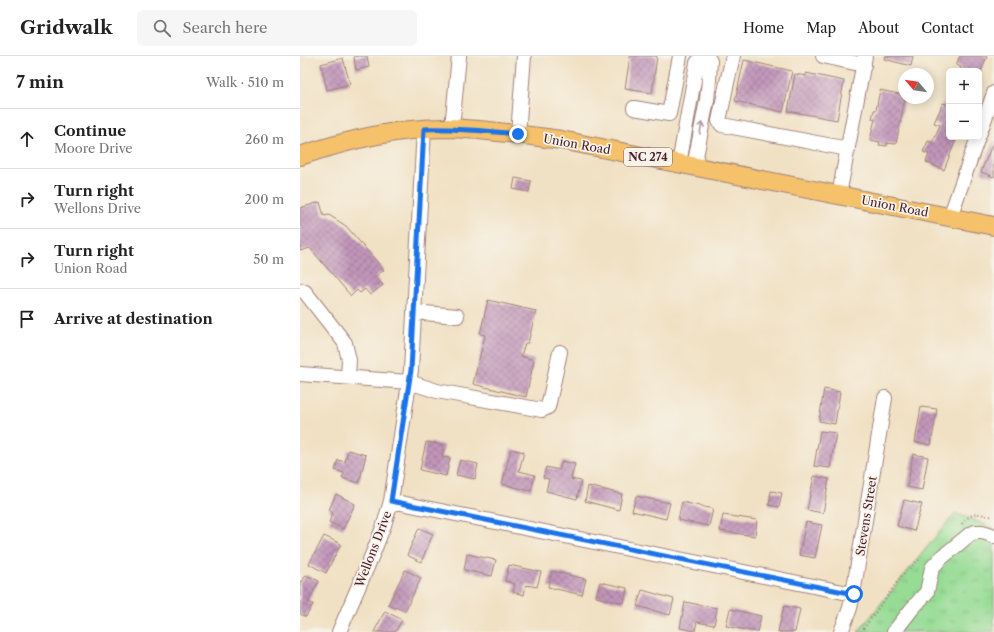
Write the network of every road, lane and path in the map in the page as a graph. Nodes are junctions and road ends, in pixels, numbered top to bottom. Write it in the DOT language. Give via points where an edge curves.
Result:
graph roads {
  1 [pos="459,56"];
  2 [pos="524,56"];
  3 [pos="680,56"];
  4 [pos="702,56"];
  5 [pos="707,56"];
  6 [pos="823,56"];
  7 [pos="729,57"];
  8 [pos="864,60"];
  9 [pos="994,93"];
  10 [pos="634,108"];
  11 [pos="982,127"];
  12 [pos="452,128"];
  13 [pos="424,129"];
  14 [pos="518,134"];
  15 [pos="978,140"];
  16 [pos="848,149"];
  17 [pos="300,156"];
  18 [pos="687,165"];
  19 [pos="839,195"];
  20 [pos="950,217"];
  21 [pos="994,226"];
  22 [pos="300,290"];
  23 [pos="414,312"];
  24 [pos="457,316"];
  25 [pos="560,352"];
  26 [pos="300,374"];
  27 [pos="348,377"];
  28 [pos="409,382"];
  29 [pos="885,398"];
  30 [pos="391,501"];
  31 [pos="994,536"];
  32 [pos="854,594"];
  33 [pos="339,632"];
  34 [pos="841,632"];
  35 [pos="894,632"];
  1 -- 12 [label="street"];
  2 -- 14 [label="street"];
  3 -- 10 [label="street" via="669,114"];
  4 -- 18 [label="street" via="697,63"];
  18 -- 5 [label="street, one-way" via="707,100 710,61"];
  6 -- 8 [label="street"];
  7 -- 16 [label="street" via="719,121 722,126"];
  8 -- 16 [label="street"];
  9 -- 11 [label="street"];
  12 -- 13 [label="main road, Union Road / NC 274"];
  12 -- 14 [label="main road, Union Road / NC 274"];
  13 -- 17 [label="main road, Union Road / NC 274" via="355,140"];
  13 -- 23 [label="street, Wellons Drive"];
  14 -- 18 [label="main road, Union Road / NC 274"];
  15 -- 20 [label="street"];
  16 -- 19 [label="street"];
  18 -- 19 [label="main road, Union Road / NC 274"];
  19 -- 20 [label="main road, Union Road / NC 274"];
  20 -- 21 [label="main road, Union Road / NC 274"];
  22 -- 27 [label="street" via="305,292 345,343 349,360"];
  23 -- 24 [label="street"];
  23 -- 28 [label="street, Wellons Drive"];
  25 -- 28 [label="street" via="548,407 542,410 437,391"];
  26 -- 27 [label="street"];
  27 -- 28 [label="street"];
  28 -- 30 [label="street, Wellons Drive"];
  29 -- 32 [label="street, Stevens Street"];
  30 -- 32 [label="street"];
  30 -- 33 [label="street, Wellons Drive" via="373,553"];
  31 -- 35 [label="street" via="975,532 940,559 932,568 927,592"];
  32 -- 34 [label="street, Stevens Street"];
}
